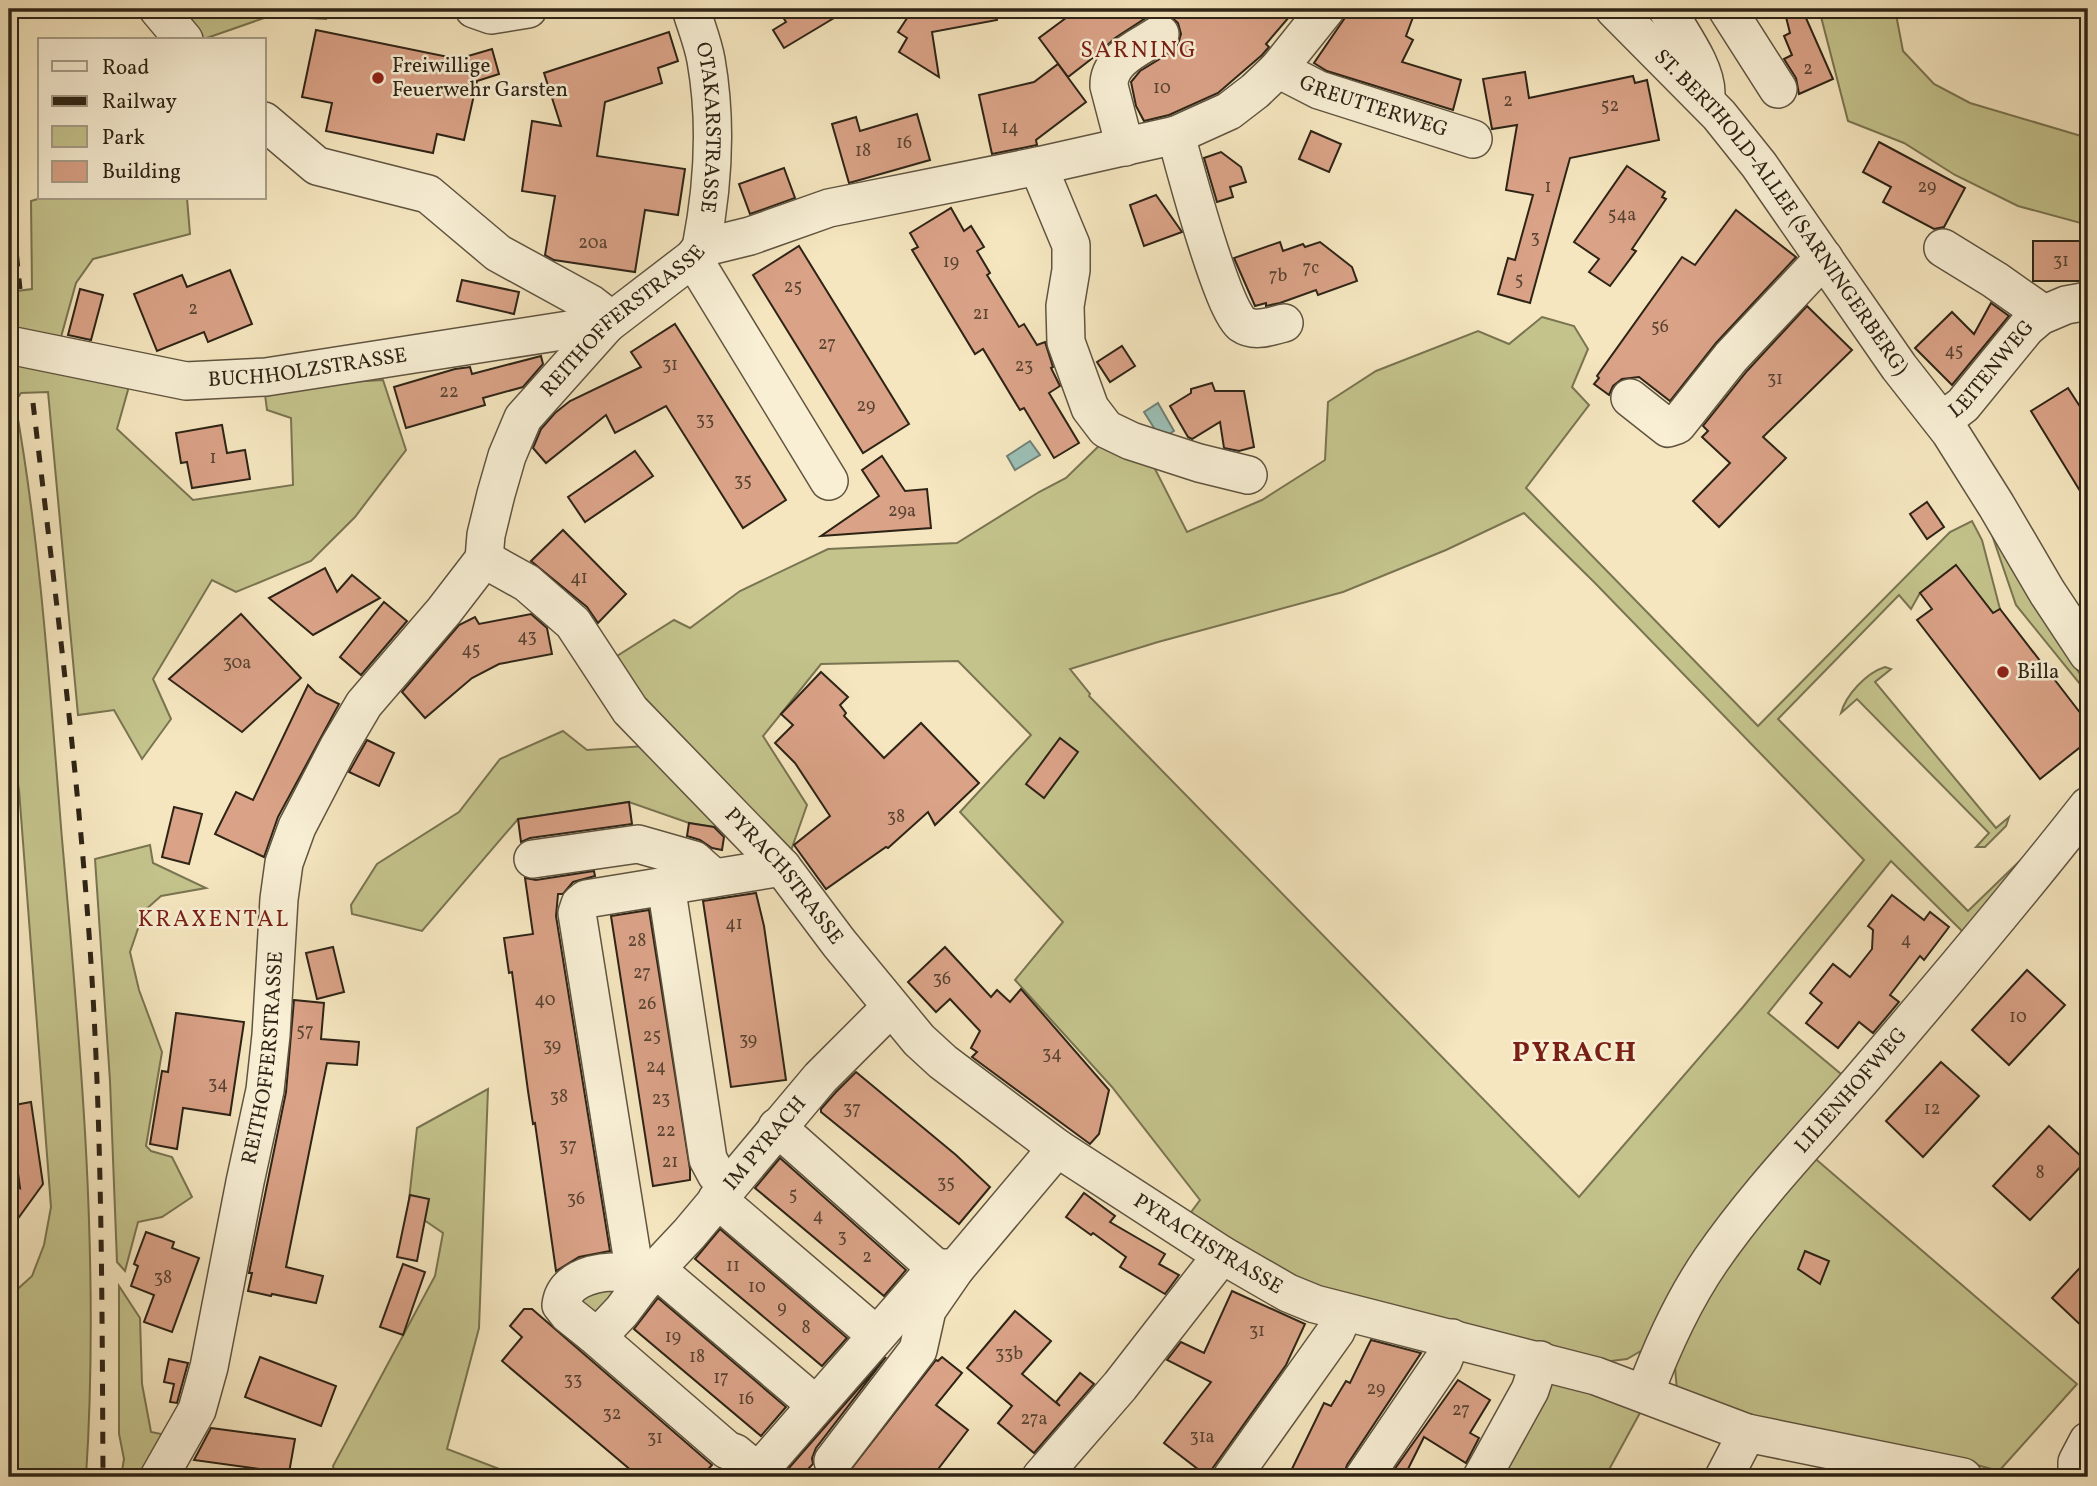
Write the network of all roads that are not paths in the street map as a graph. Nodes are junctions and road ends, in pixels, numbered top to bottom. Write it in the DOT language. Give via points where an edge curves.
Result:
graph roads {
  1 [pos="158,9"];
  2 [pos="474,9"];
  3 [pos="527,9"];
  4 [pos="691,9"];
  5 [pos="1326,9"];
  6 [pos="1614,9"];
  7 [pos="1667,9"];
  8 [pos="1727,9"];
  9 [pos="1160,34"];
  10 [pos="182,38"];
  11 [pos="1278,69"];
  12 [pos="1778,89"];
  13 [pos="1706,102"];
  14 [pos="266,123"];
  15 [pos="1176,135"];
  16 [pos="1473,139"];
  17 [pos="1125,147"];
  18 [pos="1038,166"];
  19 [pos="1943,247"];
  20 [pos="697,253"];
  21 [pos="1824,258"];
  22 [pos="2088,301"];
  23 [pos="2040,316"];
  24 [pos="1284,323"];
  25 [pos="607,324"];
  26 [pos="9,345"];
  27 [pos="1630,398"];
  28 [pos="1942,421"];
  29 [pos="1248,475"];
  30 [pos="830,481"];
  31 [pos="484,559"];
  32 [pos="2088,654"];
  33 [pos="2088,806"];
  34 [pos="533,859"];
  35 [pos="782,867"];
  36 [pos="714,878"];
  37 [pos="666,886"];
  38 [pos="890,1007"];
  39 [pos="777,1127"];
  40 [pos="1057,1148"];
  41 [pos="722,1193"];
  42 [pos="1222,1255"];
  43 [pos="946,1268"];
  44 [pos="650,1276"];
  45 [pos="1345,1312"];
  46 [pos="593,1334"];
  47 [pos="876,1335"];
  48 [pos="1452,1338"];
  49 [pos="1541,1360"];
  50 [pos="1645,1393"];
  51 [pos="816,1405"];
  52 [pos="1747,1433"];
  53 [pos="2088,1441"];
  54 [pos="833,1461"];
  55 [pos="1894,1470"];
  56 [pos="159,1477"];
  57 [pos="1041,1477"];
  58 [pos="1232,1477"];
  59 [pos="1364,1477"];
  60 [pos="1482,1477"];
  61 [pos="1724,1477"];
  62 [pos="1963,1477"];
  63 [pos="2077,1477"];
  1 -- 10 [label="street"];
  2 -- 3 [label="street" via="491,15"];
  4 -- 20 [label="street, OTAKARSTRASSE" via="706,60 712,114 711,185"];
  5 -- 11 [label="street, REITHOFFERSTRASSE"];
  6 -- 13 [label="street, ST. BERTHOLD-ALLEE (SARNINGERBERG)"];
  7 -- 13 [label="street" via="1703,75"];
  8 -- 12 [label="street"];
  9 -- 17 [label="street" via="1116,64 1109,77"];
  11 -- 15 [label="street, REITHOFFERSTRASSE" via="1229,111"];
  11 -- 16 [label="street, GREUTTERWEG" via="1319,90"];
  13 -- 21 [label="street, ST. BERTHOLD-ALLEE (SARNINGERBERG)" via="1759,164"];
  14 -- 25 [label="street" via="317,166 428,194 498,253 591,304"];
  15 -- 17 [label="street, REITHOFFERSTRASSE"];
  15 -- 24 [label="street" via="1233,316 1243,325 1259,329"];
  17 -- 18 [label="street, REITHOFFERSTRASSE"];
  18 -- 20 [label="street, REITHOFFERSTRASSE" via="829,208"];
  18 -- 29 [label="street" via="1071,245 1066,342 1090,408 1106,429 1131,441"];
  19 -- 23 [label="street, LEITENWEG" via="2035,308"];
  20 -- 25 [label="street, REITHOFFERSTRASSE"];
  20 -- 30 [label="street"];
  21 -- 27 [label="street" via="1731,357 1676,425 1668,428"];
  21 -- 28 [label="street, ST. BERTHOLD-ALLEE (SARNINGERBERG)"];
  22 -- 23 [label="street, LEITENWEG"];
  23 -- 28 [label="street, LEITENWEG" via="1964,405"];
  25 -- 26 [label="street, BUCHHOLZSTRASSE" via="266,377 186,381"];
  25 -- 31 [label="street, REITHOFFERSTRASSE" via="523,418 496,494"];
  28 -- 32 [label="street, ST. BERTHOLD-ALLEE (SARNINGERBERG)"];
  31 -- 35 [label="street, PYRACHSTRASSE" via="527,583 573,623 630,710"];
  31 -- 56 [label="street, REITHOFFERSTRASSE" via="364,704 296,827 284,863 279,900 265,1090 209,1367 197,1410"];
  33 -- 50 [label="street, LILIENHOFWEG" via="1741,1219 1691,1292"];
  34 -- 36 [label="street" via="638,844 694,860"];
  35 -- 36 [label="street"];
  35 -- 38 [label="street, PYRACHSTRASSE"];
  36 -- 37 [label="street"];
  37 -- 41 [label="street" via="708,1159"];
  37 -- 44 [label="street" via="586,899 577,913 633,1262"];
  38 -- 39 [label="street, IM PYRACH"];
  38 -- 40 [label="street, PYRACHSTRASSE" via="943,1062"];
  39 -- 41 [label="street, IM PYRACH"];
  39 -- 43 [label="street"];
  40 -- 42 [label="street, PYRACHSTRASSE"];
  40 -- 43 [label="street"];
  41 -- 44 [label="street, IM PYRACH"];
  41 -- 47 [label="street"];
  42 -- 45 [label="street, PYRACHSTRASSE" via="1288,1293"];
  42 -- 57 [label="street"];
  43 -- 47 [label="street"];
  43 -- 54 [label="street" via="927,1310 918,1350"];
  44 -- 46 [label="street, IM PYRACH" via="605,1329"];
  44 -- 46 [label="street" via="614,1272 568,1286 561,1305"];
  44 -- 51 [label="street"];
  45 -- 48 [label="street, PYRACHSTRASSE"];
  45 -- 58 [label="street"];
  46 -- 51 [label="street" via="758,1472"];
  47 -- 51 [label="street"];
  48 -- 49 [label="street, PYRACHSTRASSE"];
  48 -- 59 [label="street" via="1443,1361"];
  49 -- 50 [label="street, PYRACHSTRASSE"];
  49 -- 60 [label="street" via="1530,1390"];
  50 -- 52 [label="street, PYRACHSTRASSE"];
  52 -- 55 [label="street, PYRACHSTRASSE"];
  52 -- 61 [label="street"];
  53 -- 63 [label="street" via="2077,1462"];
  55 -- 62 [label="street, PYRACHSTRASSE"];
}
